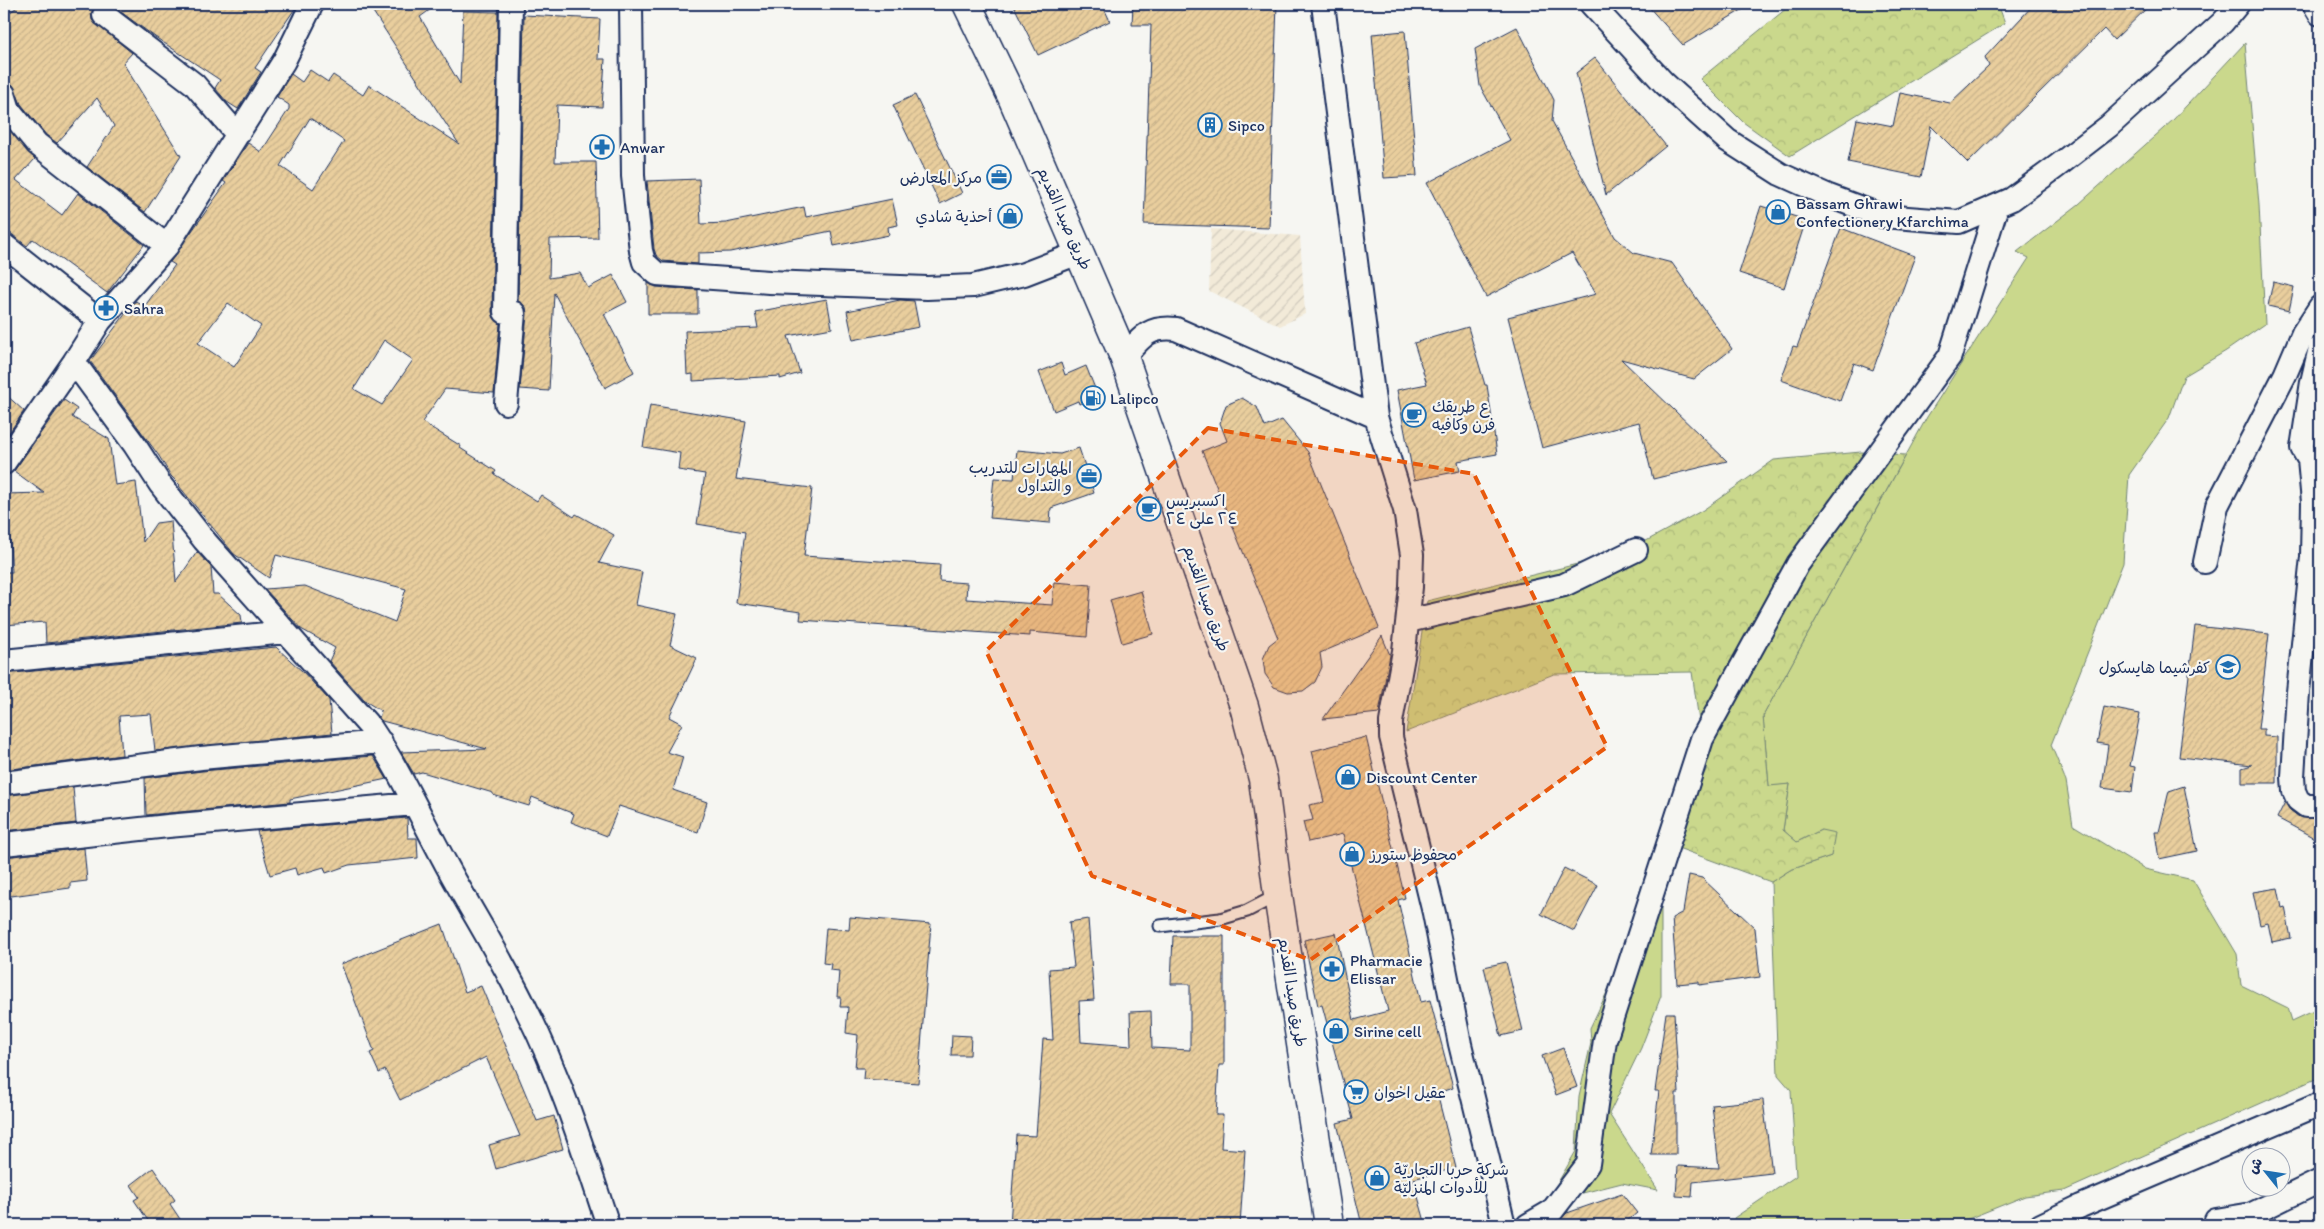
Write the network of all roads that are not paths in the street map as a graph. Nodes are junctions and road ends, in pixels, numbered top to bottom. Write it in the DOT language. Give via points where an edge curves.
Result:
graph roads {
  1 [pos="312,4"];
  2 [pos="511,4"];
  3 [pos="630,4"];
  4 [pos="967,4"];
  5 [pos="1323,4"];
  6 [pos="1591,4"];
  7 [pos="2238,4"];
  8 [pos="2314,4"];
  9 [pos="104,14"];
  10 [pos="2320,14"];
  11 [pos="4,94"];
  12 [pos="237,134"];
  13 [pos="1997,206"];
  14 [pos="4,245"];
  15 [pos="167,246"];
  16 [pos="1081,252"];
  17 [pos="2320,307"];
  18 [pos="100,321"];
  19 [pos="2320,348"];
  20 [pos="1124,356"];
  21 [pos="74,362"];
  22 [pos="506,404"];
  23 [pos="1376,417"];
  24 [pos="4,463"];
  25 [pos="1636,550"];
  26 [pos="2205,562"];
  27 [pos="1408,621"];
  28 [pos="285,632"];
  29 [pos="4,661"];
  30 [pos="380,742"];
  31 [pos="4,783"];
  32 [pos="414,804"];
  33 [pos="2320,806"];
  34 [pos="4,844"];
  35 [pos="1278,895"];
  36 [pos="1160,926"];
  37 [pos="2320,1104"];
  38 [pos="2320,1181"];
  39 [pos="2216,1220"];
  40 [pos="608,1225"];
  41 [pos="1329,1225"];
  42 [pos="1504,1225"];
  43 [pos="1528,1225"];
  44 [pos="2041,1225"];
  1 -- 12 [label="street" via="284,60"];
  2 -- 22 [label="street" via="505,312 514,313"];
  3 -- 16 [label="street" via="633,176 641,251 644,262 657,274 955,287 974,286 1024,274"];
  4 -- 16 [label="highway, طريق صيدا القديم"];
  5 -- 23 [label="street"];
  6 -- 13 [label="street" via="1664,83 1728,140 1780,174 1882,216 1959,222"];
  7 -- 13 [label="street" via="2223,22 2109,126 2012,199"];
  8 -- 10 [label="street"];
  9 -- 12 [label="street" via="194,84"];
  11 -- 15 [label="street" via="9,110 37,144"];
  12 -- 15 [label="street"];
  13 -- 43 [label="street" via="1950,356 1798,564 1702,739 1605,1040 1588,1164 1552,1211"];
  14 -- 18 [label="street"];
  15 -- 18 [label="street"];
  16 -- 20 [label="highway, طريق صيدا القديم"];
  17 -- 26 [label="street" via="2302,333 2285,375 2217,506"];
  18 -- 21 [label="street"];
  19 -- 33 [label="street" via="2302,448 2309,460 2313,548 2293,777 2298,800 2306,806"];
  20 -- 23 [label="street" via="1144,334 1176,329"];
  20 -- 35 [label="highway, طريق صيدا القديم" via="1244,706 1263,779"];
  21 -- 24 [label="street"];
  21 -- 28 [label="street" via="160,484 204,540"];
  23 -- 27 [label="street" via="1405,510 1412,554"];
  25 -- 27 [label="street" via="1564,585"];
  27 -- 42 [label="street" via="1391,737"];
  28 -- 29 [label="street"];
  28 -- 30 [label="street"];
  30 -- 31 [label="street" via="201,758"];
  30 -- 32 [label="street"];
  32 -- 34 [label="street"];
  32 -- 40 [label="street" via="528,1012 560,1084"];
  35 -- 36 [label="lane" via="1220,918"];
  35 -- 41 [label="highway, طريق صيدا القديم"];
  37 -- 44 [label="street"];
  38 -- 39 [label="street" via="2252,1214"];
}
